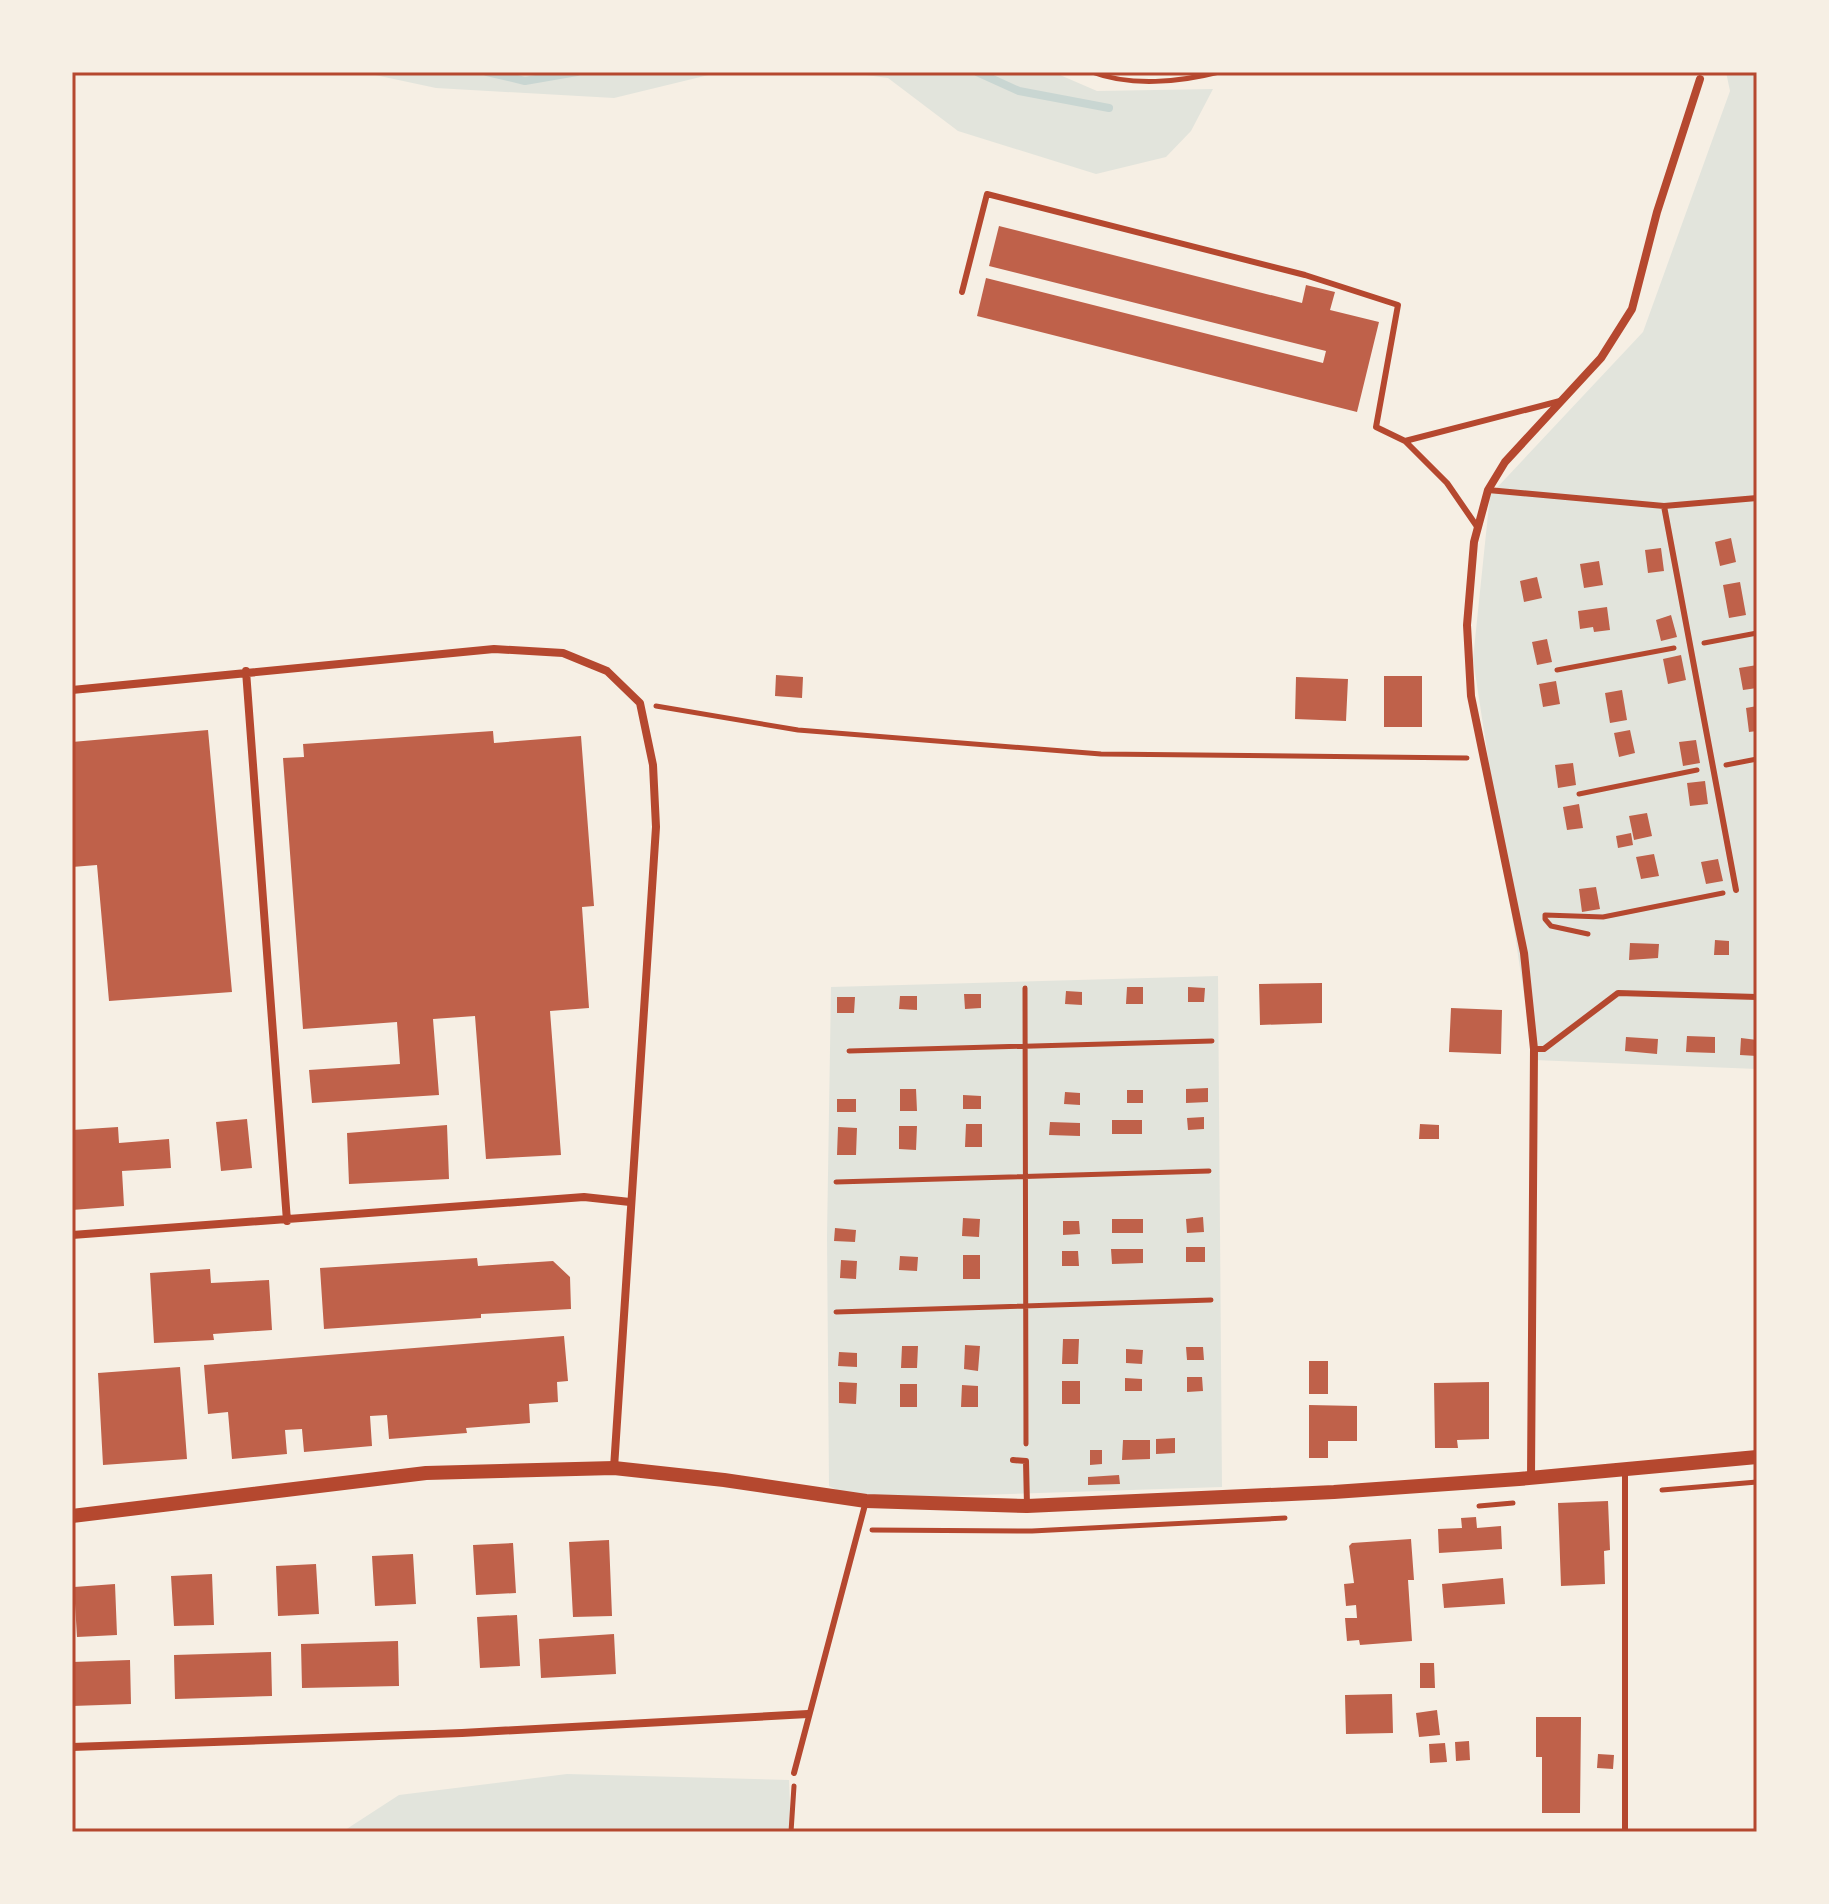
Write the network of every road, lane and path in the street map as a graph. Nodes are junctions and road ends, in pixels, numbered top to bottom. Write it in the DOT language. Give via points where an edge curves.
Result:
graph roads {
  1 [pos="1092,72"];
  2 [pos="1219,72"];
  3 [pos="1700,76"];
  4 [pos="962,292"];
  5 [pos="1562,401"];
  6 [pos="1405,441"];
  7 [pos="1488,490"];
  8 [pos="1757,498"];
  9 [pos="1664,506"];
  10 [pos="1478,528"];
  11 [pos="1757,633"];
  12 [pos="1690,645"];
  13 [pos="1557,670"];
  14 [pos="246,671"];
  15 [pos="72,690"];
  16 [pos="640,703"];
  17 [pos="1484,759"];
  18 [pos="1757,759"];
  19 [pos="1713,767"];
  20 [pos="1579,794"];
  21 [pos="1736,890"];
  22 [pos="1588,934"];
  23 [pos="1025,988"];
  24 [pos="1757,997"];
  25 [pos="1212,1041"];
  26 [pos="1025,1046"];
  27 [pos="1534,1049"];
  28 [pos="849,1051"];
  29 [pos="1209,1171"];
  30 [pos="1025,1176"];
  31 [pos="836,1182"];
  32 [pos="630,1202"];
  33 [pos="287,1221"];
  34 [pos="72,1235"];
  35 [pos="1211,1300"];
  36 [pos="1026,1306"];
  37 [pos="836,1312"];
  38 [pos="1757,1457"];
  39 [pos="1013,1460"];
  40 [pos="1026,1461"];
  41 [pos="614,1468"];
  42 [pos="1625,1469"];
  43 [pos="1531,1478"];
  44 [pos="1757,1482"];
  45 [pos="1656,1490"];
  46 [pos="866,1501"];
  47 [pos="1027,1506"];
  48 [pos="72,1516"];
  49 [pos="808,1714"];
  50 [pos="72,1747"];
  51 [pos="794,1773"];
  52 [pos="791,1832"];
  53 [pos="1625,1832"];
  1 -- 2 [label="path" via="1114,81 1192,79"];
  3 -- 5 [label="street" via="1632,309 1601,358"];
  4 -- 6 [label="lane" via="987,194 1305,275 1398,305 1376,427"];
  5 -- 6 [label="lane"];
  5 -- 7 [label="street" via="1505,462"];
  6 -- 10 [label="lane" via="1447,483"];
  7 -- 9 [label="lane"];
  7 -- 10 [label="street"];
  8 -- 9 [label="lane"];
  9 -- 12 [label="lane"];
  10 -- 17 [label="street" via="1467,625 1471,696"];
  11 -- 12 [label="path"];
  12 -- 13 [label="path"];
  12 -- 19 [label="lane"];
  14 -- 15 [label="street"];
  14 -- 16 [label="street" via="494,649 563,653 607,671"];
  14 -- 33 [label="street"];
  16 -- 17 [label="path" via="798,730 1101,754"];
  16 -- 32 [label="street" via="653,765 656,827"];
  17 -- 27 [label="street" via="1524,953"];
  18 -- 19 [label="path"];
  19 -- 20 [label="path"];
  19 -- 21 [label="lane"];
  21 -- 22 [label="path" via="1603,917 1545,915 1551,926"];
  23 -- 26 [label="path"];
  24 -- 27 [label="lane" via="1618,993 1544,1049"];
  25 -- 26 [label="path"];
  26 -- 28 [label="path"];
  26 -- 30 [label="path"];
  27 -- 43 [label="street"];
  29 -- 30 [label="path"];
  30 -- 31 [label="path"];
  30 -- 36 [label="path"];
  32 -- 33 [label="street" via="584,1197"];
  32 -- 41 [label="street"];
  33 -- 34 [label="street"];
  35 -- 36 [label="path"];
  36 -- 37 [label="path"];
  36 -- 40 [label="path"];
  38 -- 42 [label="street"];
  39 -- 40 [label="lane"];
  40 -- 47 [label="lane"];
  41 -- 46 [label="street"];
  41 -- 48 [label="street" via="426,1473"];
  42 -- 43 [label="street"];
  42 -- 53 [label="lane"];
  43 -- 47 [label="street"];
  44 -- 45 [label="path"];
  46 -- 47 [label="street"];
  46 -- 49 [label="lane"];
  49 -- 50 [label="street"];
  49 -- 51 [label="lane"];
  51 -- 52 [label="path"];
}
